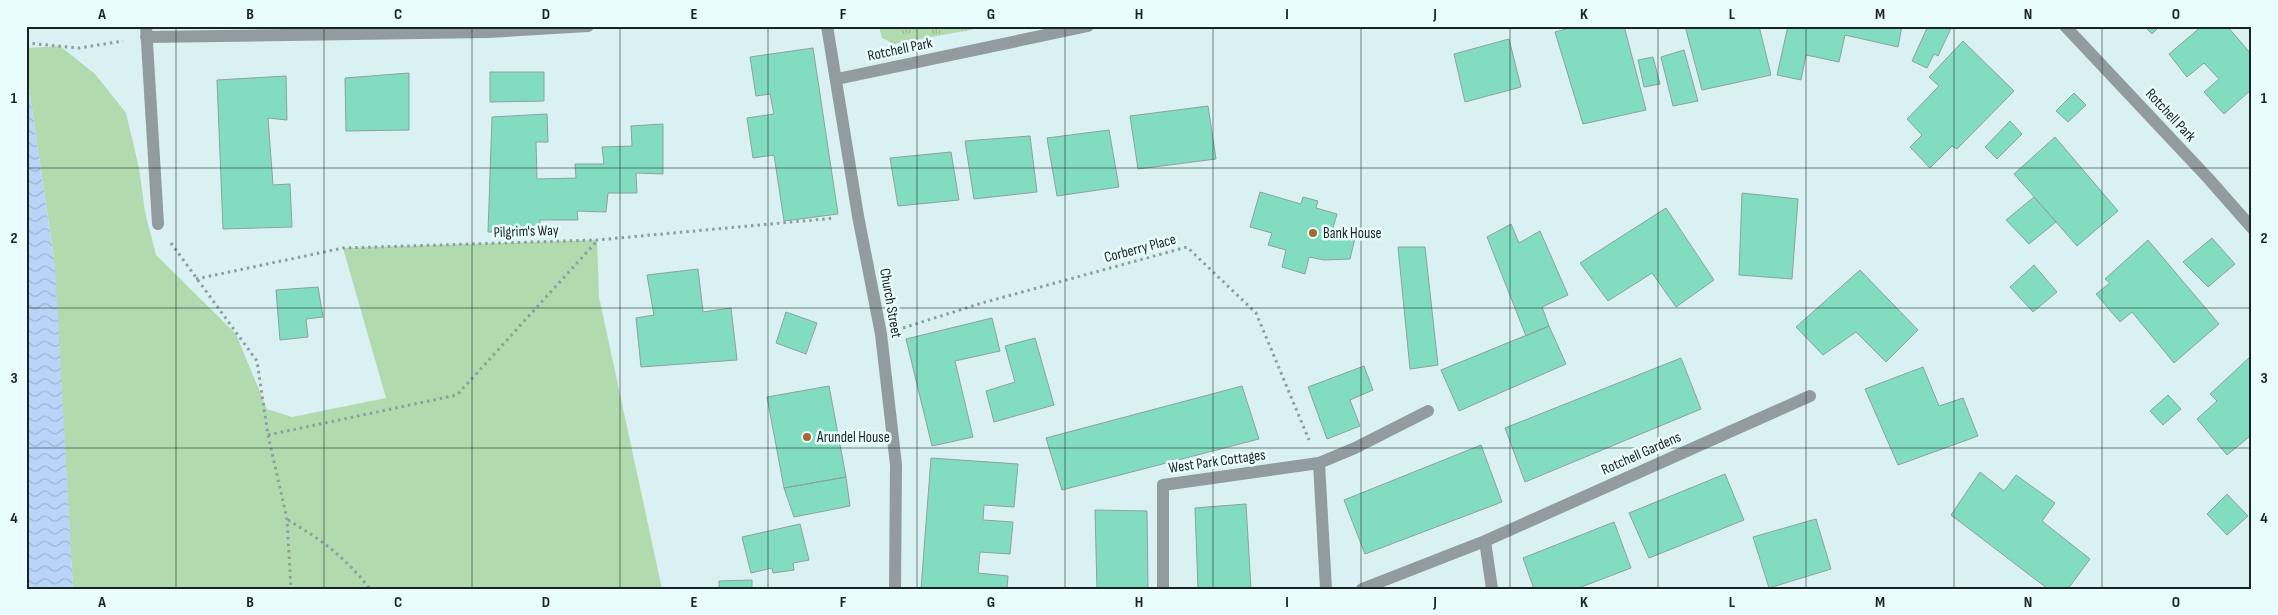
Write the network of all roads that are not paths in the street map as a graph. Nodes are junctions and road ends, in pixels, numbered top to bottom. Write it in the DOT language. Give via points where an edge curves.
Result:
graph roads {
  1 [pos="588,26"];
  2 [pos="827,26"];
  3 [pos="1088,26"];
  4 [pos="2065,26"];
  5 [pos="488,29"];
  6 [pos="146,32"];
  7 [pos="837,79"];
  8 [pos="158,224"];
  9 [pos="2252,228"];
  10 [pos="1810,396"];
  11 [pos="1428,411"];
  12 [pos="1319,463"];
  13 [pos="1485,541"];
  14 [pos="894,589"];
  15 [pos="1163,589"];
  16 [pos="1326,589"];
  17 [pos="1362,589"];
  18 [pos="1492,589"];
  1 -- 5 [label="street"];
  2 -- 7 [label="street, Church Street"];
  3 -- 7 [label="street, Rotchell Park"];
  4 -- 9 [label="street, Rotchell Park"];
  5 -- 6 [label="street"];
  6 -- 8 [label="street"];
  7 -- 14 [label="street, Church Street" via="858,216 881,334 896,465"];
  10 -- 13 [label="street, Rotchell Gardens"];
  11 -- 12 [label="street"];
  12 -- 15 [label="street, West Park Cottages" via="1163,484"];
  12 -- 16 [label="street"];
  13 -- 17 [label="street, Rotchell Gardens"];
  13 -- 18 [label="street"];
}
